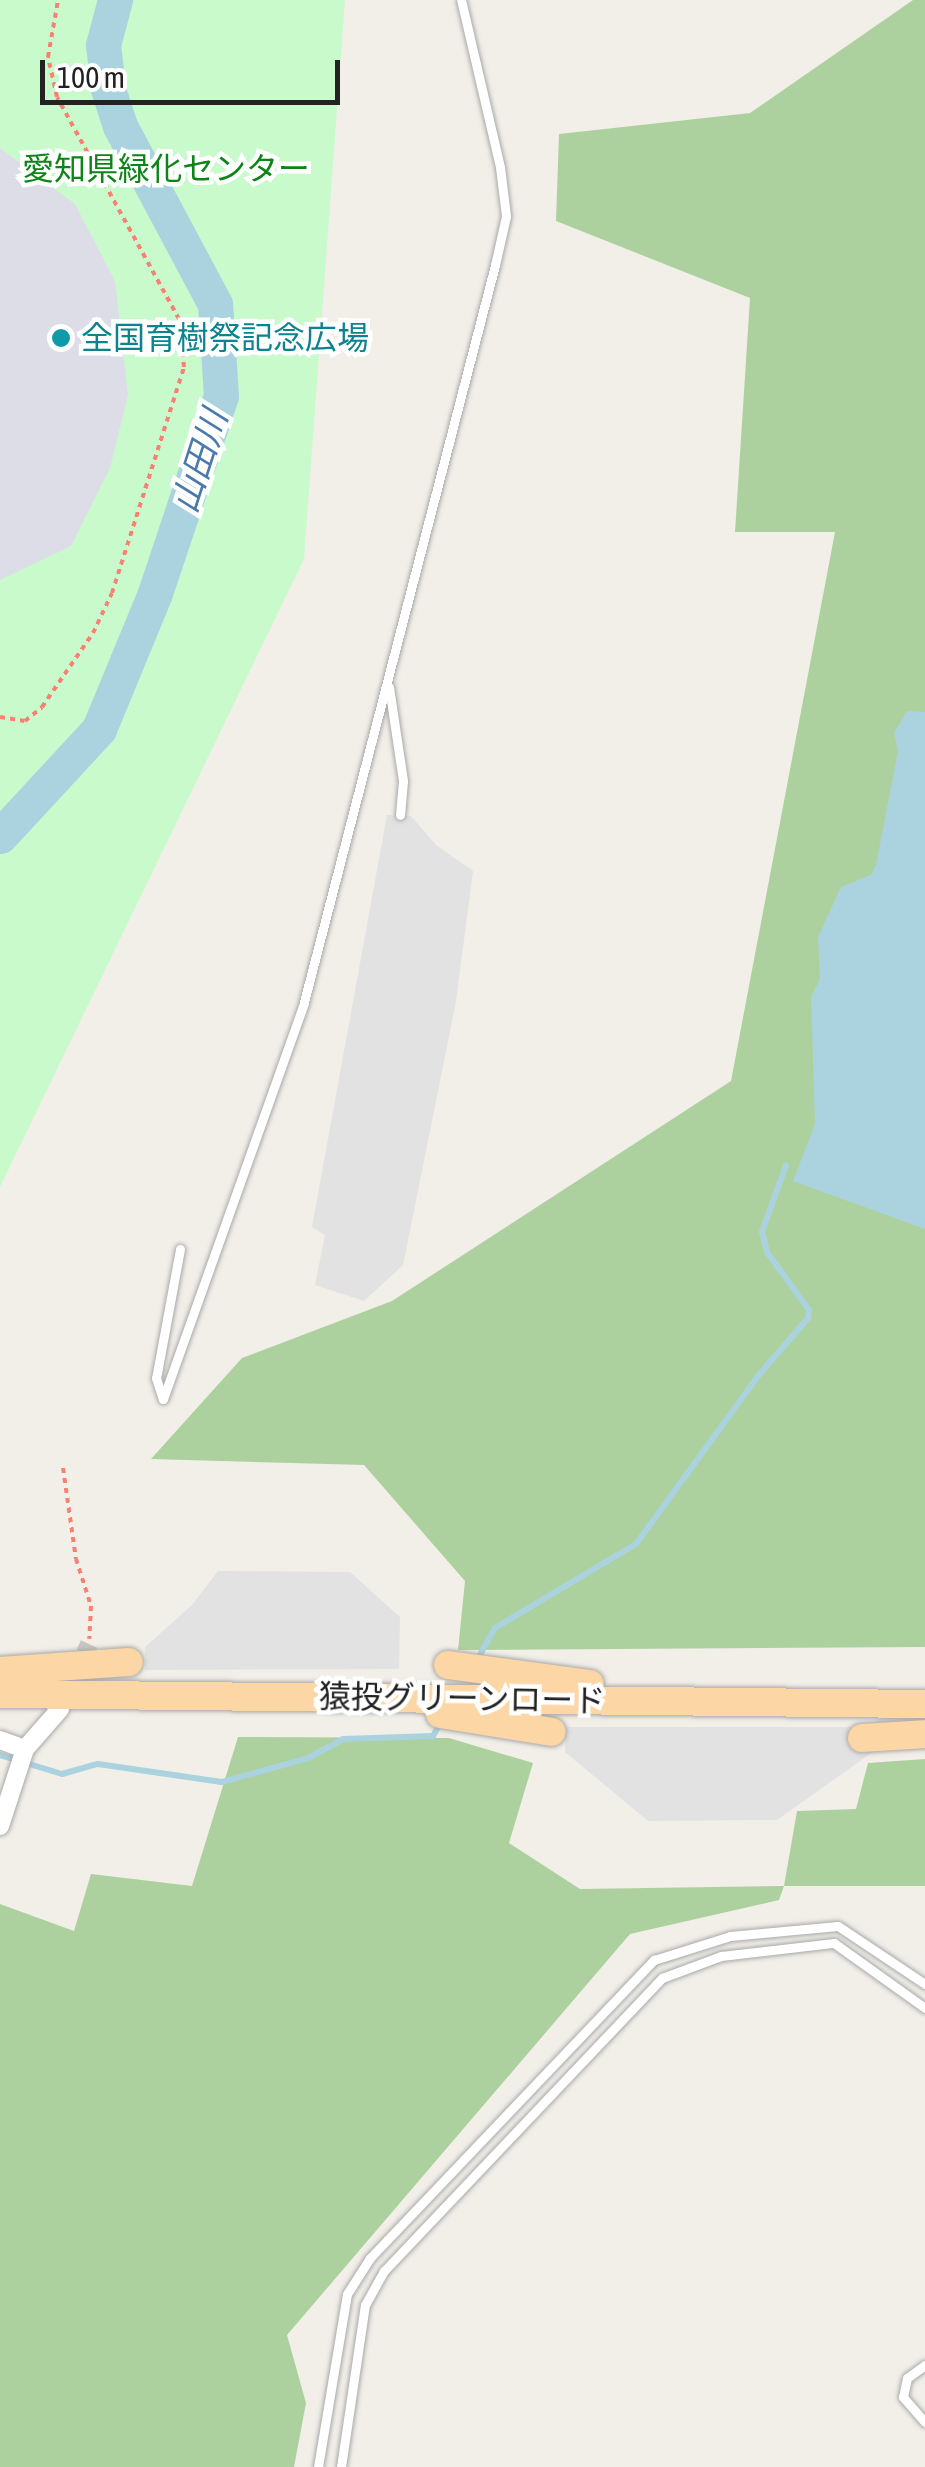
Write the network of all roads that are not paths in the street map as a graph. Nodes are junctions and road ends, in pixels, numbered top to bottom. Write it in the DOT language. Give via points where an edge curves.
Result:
graph roads {
  1 [pos="462,0"];
  2 [pos="389,687"];
  3 [pos="400,815"];
  4 [pos="180,1249"];
  5 [pos="130,1662"];
  6 [pos="448,1665"];
  7 [pos="0,1672"];
  8 [pos="0,1694"];
  9 [pos="123,1697"];
  10 [pos="925,1701"];
  11 [pos="60,1709"];
  12 [pos="552,1732"];
  13 [pos="925,1734"];
  14 [pos="862,1738"];
  15 [pos="0,1740"];
  16 [pos="25,1749"];
  17 [pos="0,1826"];
  18 [pos="925,1984"];
  19 [pos="925,2008"];
  20 [pos="925,2364"];
  21 [pos="925,2422"];
  22 [pos="318,2467"];
  23 [pos="341,2467"];
  1 -- 2 [label="lane" via="506,216"];
  2 -- 3 [label="lane" via="403,781"];
  2 -- 4 [label="lane" via="375,711 304,1002 163,1399 156,1378"];
  5 -- 7 [label="main road"];
  6 -- 10 [label="main road" via="606,1686"];
  8 -- 9 [label="main road, 猿投グリーンロード"];
  9 -- 10 [label="main road, 猿投グリーンロード"];
  9 -- 12 [label="main road" via="423,1712"];
  11 -- 16 [label="street"];
  13 -- 14 [label="main road"];
  15 -- 16 [label="street"];
  16 -- 17 [label="street"];
  18 -- 22 [label="lane" via="838,1926 730,1936 654,1960 370,2258 347,2294"];
  19 -- 23 [label="lane" via="834,1943 721,1956 662,1978 384,2272 366,2304"];
  20 -- 21 [label="lane" via="907,2378 903,2397 912,2415"];
}
